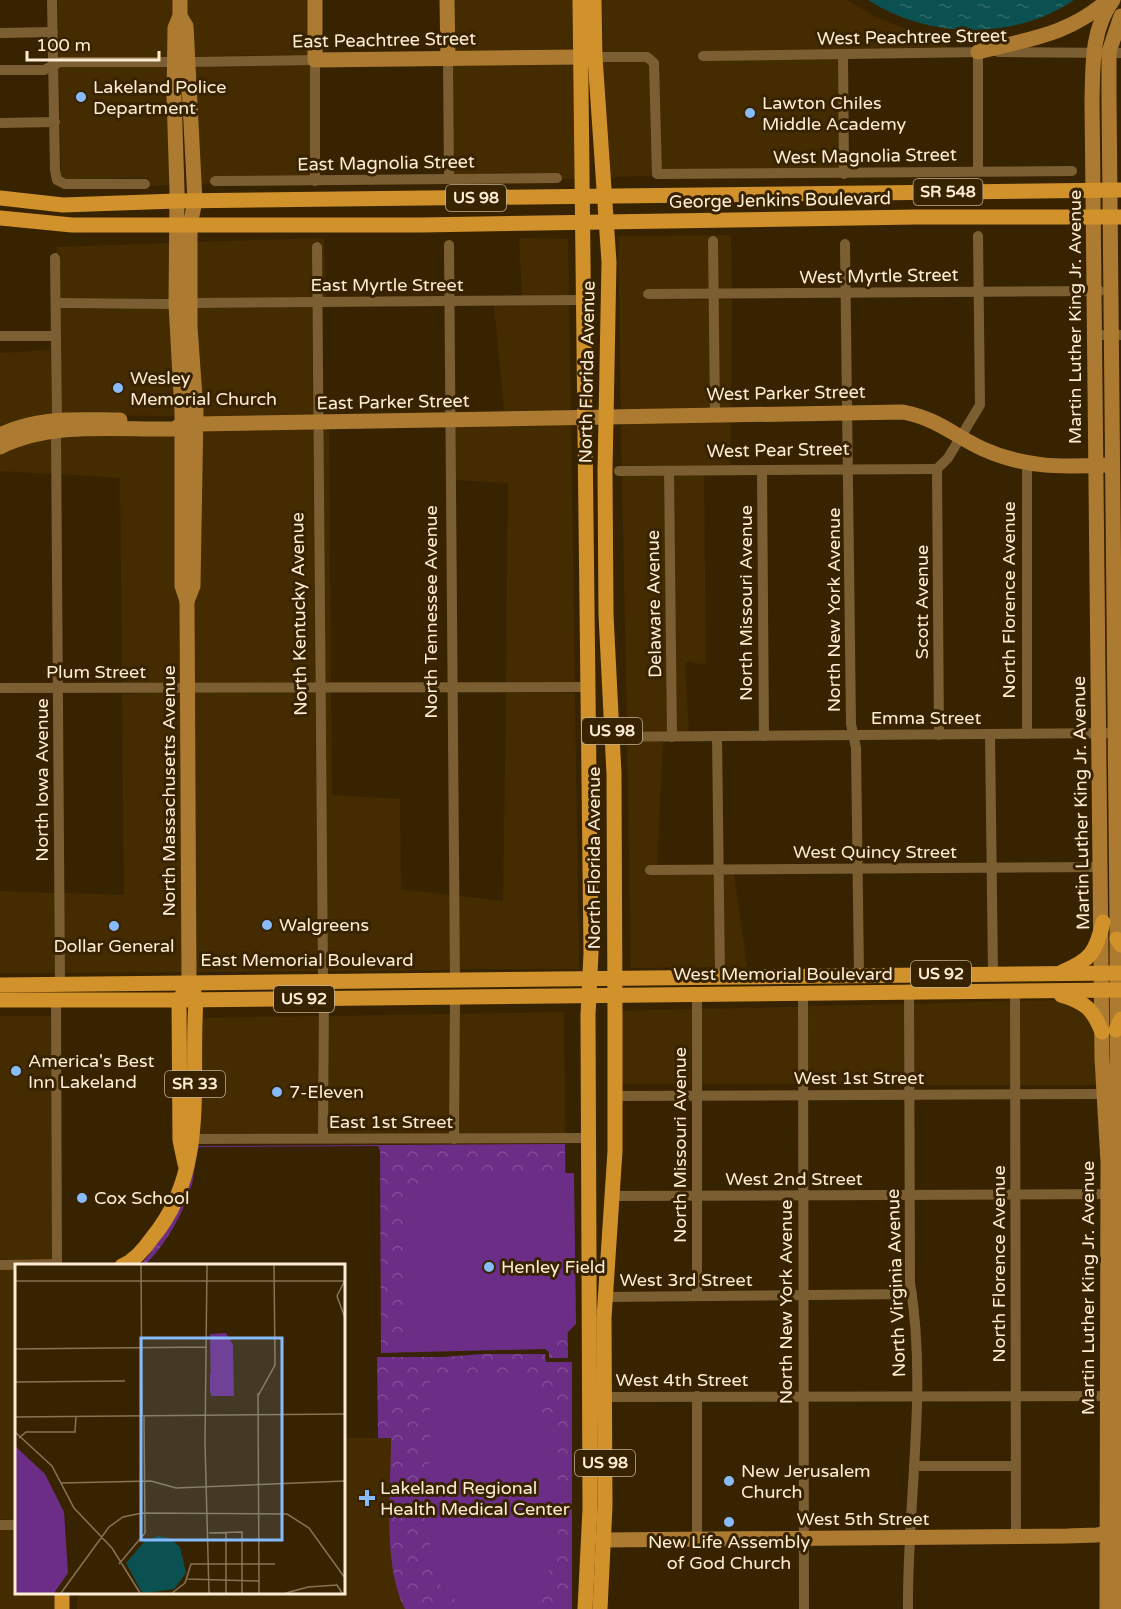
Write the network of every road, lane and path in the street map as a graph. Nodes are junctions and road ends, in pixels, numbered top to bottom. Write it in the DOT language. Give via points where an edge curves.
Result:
graph roads {
  1 [pos="52,0"];
  2 [pos="180,0"];
  3 [pos="315,0"];
  4 [pos="447,0"];
  5 [pos="580,0"];
  6 [pos="594,0"];
  7 [pos="1108,0"];
  8 [pos="1113,0"];
  9 [pos="1121,16"];
  10 [pos="53,32"];
  11 [pos="0,33"];
  12 [pos="1094,51"];
  13 [pos="978,52"];
  14 [pos="1115,52"];
  15 [pos="843,55"];
  16 [pos="704,56"];
  17 [pos="588,57"];
  18 [pos="448,59"];
  19 [pos="315,60"];
  20 [pos="181,62"];
  21 [pos="53,66"];
  22 [pos="0,70"];
  23 [pos="54,122"];
  24 [pos="0,123"];
  25 [pos="978,171"];
  26 [pos="1072,171"];
  27 [pos="844,174"];
  28 [pos="557,178"];
  29 [pos="449,179"];
  30 [pos="215,181"];
  31 [pos="315,181"];
  32 [pos="145,184"];
  33 [pos="1116,190"];
  34 [pos="1094,191"];
  35 [pos="604,196"];
  36 [pos="582,197"];
  37 [pos="0,198"];
  38 [pos="177,201"];
  39 [pos="195,201"];
  40 [pos="1094,216"];
  41 [pos="1116,217"];
  42 [pos="0,218"];
  43 [pos="607,222"];
  44 [pos="583,223"];
  45 [pos="183,225"];
  46 [pos="978,236"];
  47 [pos="713,241"];
  48 [pos="449,244"];
  49 [pos="845,244"];
  50 [pos="317,247"];
  51 [pos="55,258"];
  52 [pos="1102,291"];
  53 [pos="978,292"];
  54 [pos="845,293"];
  55 [pos="648,294"];
  56 [pos="714,295"];
  57 [pos="584,300"];
  58 [pos="449,301"];
  59 [pos="316,302"];
  60 [pos="56,303"];
  61 [pos="183,303"];
  62 [pos="1094,335"];
  63 [pos="1116,335"];
  64 [pos="0,336"];
  65 [pos="56,336"];
  66 [pos="845,411"];
  67 [pos="715,413"];
  68 [pos="585,417"];
  69 [pos="605,417"];
  70 [pos="450,421"];
  71 [pos="317,422"];
  72 [pos="189,424"];
  73 [pos="56,425"];
  74 [pos="0,435"];
  75 [pos="961,436"];
  76 [pos="0,447"];
  77 [pos="1027,465"];
  78 [pos="1109,465"];
  79 [pos="848,468"];
  80 [pos="937,469"];
  81 [pos="762,470"];
  82 [pos="619,471"];
  83 [pos="669,471"];
  84 [pos="1117,600"];
  85 [pos="188,687"];
  86 [pos="320,687"];
  87 [pos="451,687"];
  88 [pos="587,687"];
  89 [pos="0,688"];
  90 [pos="58,688"];
  91 [pos="1027,734"];
  92 [pos="1112,734"];
  93 [pos="854,735"];
  94 [pos="939,735"];
  95 [pos="990,735"];
  96 [pos="717,736"];
  97 [pos="764,736"];
  98 [pos="588,737"];
  99 [pos="613,737"];
  100 [pos="672,737"];
  101 [pos="1112,866"];
  102 [pos="857,868"];
  103 [pos="991,868"];
  104 [pos="718,869"];
  105 [pos="650,870"];
  106 [pos="1102,922"];
  107 [pos="1119,942"];
  108 [pos="1113,973"];
  109 [pos="993,974"];
  110 [pos="1058,974"];
  111 [pos="859,975"];
  112 [pos="720,976"];
  113 [pos="590,977"];
  114 [pos="614,977"];
  115 [pos="455,979"];
  116 [pos="323,980"];
  117 [pos="189,981"];
  118 [pos="0,985"];
  119 [pos="1113,990"];
  120 [pos="58,992"];
  121 [pos="1015,992"];
  122 [pos="1050,992"];
  123 [pos="909,993"];
  124 [pos="697,994"];
  125 [pos="803,994"];
  126 [pos="589,995"];
  127 [pos="615,995"];
  128 [pos="455,997"];
  129 [pos="324,999"];
  130 [pos="0,1000"];
  131 [pos="179,1000"];
  132 [pos="196,1000"];
  133 [pos="1113,1027"];
  134 [pos="909,1094"];
  135 [pos="1016,1094"];
  136 [pos="1114,1094"];
  137 [pos="695,1095"];
  138 [pos="802,1095"];
  139 [pos="615,1096"];
  140 [pos="588,1108"];
  141 [pos="323,1138"];
  142 [pos="588,1138"];
  143 [pos="194,1139"];
  144 [pos="454,1139"];
  145 [pos="186,1168"];
  146 [pos="909,1194"];
  147 [pos="1115,1194"];
  148 [pos="803,1195"];
  149 [pos="1016,1195"];
  150 [pos="612,1196"];
  151 [pos="696,1196"];
  152 [pos="57,1264"];
  153 [pos="126,1264"];
  154 [pos="1116,1265"];
  155 [pos="912,1294"];
  156 [pos="697,1296"];
  157 [pos="803,1296"];
  158 [pos="605,1297"];
  159 [pos="697,1396"];
  160 [pos="803,1396"];
  161 [pos="915,1396"];
  162 [pos="1016,1396"];
  163 [pos="1114,1396"];
  164 [pos="604,1397"];
  165 [pos="914,1466"];
  166 [pos="1016,1466"];
  167 [pos="590,1509"];
  168 [pos="1116,1531"];
  169 [pos="1016,1537"];
  170 [pos="909,1538"];
  171 [pos="804,1539"];
  172 [pos="604,1540"];
  173 [pos="697,1540"];
  174 [pos="585,1609"];
  175 [pos="600,1609"];
  176 [pos="804,1609"];
  177 [pos="908,1609"];
  178 [pos="1107,1609"];
  179 [pos="1119,1609"];
  1 -- 10 [label="street"];
  2 -- 20 [label="main road, North Massachusetts Avenue" via="176,28"];
  3 -- 19 [label="main road"];
  4 -- 18 [label="main road"];
  5 -- 17 [label="main road, North Florida Avenue"];
  6 -- 17 [label="main road, North Florida Avenue"];
  7 -- 13 [label="main road" via="1088,18 1057,32"];
  8 -- 12 [label="main road, Martin Luther King Jr. Avenue" via="1098,31"];
  9 -- 14 [label="main road, Martin Luther King Jr. Avenue"];
  10 -- 11 [label="street"];
  10 -- 21 [label="street"];
  12 -- 13 [label="street, West Peachtree Street"];
  12 -- 14 [label="street, West Peachtree Street"];
  12 -- 34 [label="main road, Martin Luther King Jr. Avenue"];
  13 -- 15 [label="street, West Peachtree Street"];
  13 -- 25 [label="street"];
  14 -- 33 [label="main road, Martin Luther King Jr. Avenue"];
  15 -- 16 [label="street, West Peachtree Street"];
  15 -- 27 [label="street"];
  17 -- 18 [label="main road, East Peachtree Street"];
  17 -- 27 [label="street, West Magnolia Street" via="647,57 654,63 657,174"];
  17 -- 35 [label="main road, North Florida Avenue"];
  17 -- 36 [label="main road, North Florida Avenue"];
  18 -- 19 [label="main road, East Peachtree Street"];
  18 -- 29 [label="street"];
  19 -- 20 [label="street, East Peachtree Street"];
  19 -- 31 [label="street"];
  20 -- 21 [label="street, East Peachtree Street" via="60,62"];
  20 -- 38 [label="main road, North Massachusetts Avenue"];
  20 -- 39 [label="main road, North Massachusetts Avenue"];
  21 -- 22 [label="street, East Peachtree Street" via="44,70"];
  21 -- 23 [label="street"];
  23 -- 24 [label="street"];
  23 -- 32 [label="street" via="57,180 65,184"];
  25 -- 26 [label="street, West Magnolia Street"];
  25 -- 27 [label="street, West Magnolia Street"];
  28 -- 29 [label="street, East Magnolia Street"];
  29 -- 31 [label="street, East Magnolia Street"];
  30 -- 31 [label="street, East Magnolia Street"];
  33 -- 34 [label="main road, George Jenkins Boulevard / SR 548"];
  33 -- 41 [label="main road, Martin Luther King Jr. Avenue"];
  34 -- 35 [label="main road, George Jenkins Boulevard / SR 548"];
  34 -- 40 [label="main road, Martin Luther King Jr. Avenue"];
  35 -- 36 [label="main road, US 98"];
  35 -- 43 [label="main road, North Florida Avenue / US 98"];
  36 -- 39 [label="main road, US 98"];
  36 -- 44 [label="main road, North Florida Avenue"];
  37 -- 38 [label="main road, US 98" via="63,205"];
  38 -- 39 [label="main road, US 98"];
  38 -- 45 [label="main road, North Massachusetts Avenue"];
  39 -- 45 [label="main road, North Massachusetts Avenue"];
  40 -- 41 [label="main road, George Jenkins Boulevard / SR 548"];
  40 -- 43 [label="main road, George Jenkins Boulevard / SR 548"];
  40 -- 52 [label="main road, Martin Luther King Jr. Avenue"];
  41 -- 52 [label="main road, Martin Luther King Jr. Avenue"];
  42 -- 45 [label="main road, US 98" via="49,225"];
  43 -- 44 [label="main road, George Jenkins Boulevard / SR 548"];
  43 -- 69 [label="main road, North Florida Avenue / US 98"];
  44 -- 45 [label="main road, US 98"];
  44 -- 57 [label="main road, North Florida Avenue / US 98"];
  45 -- 61 [label="main road, North Massachusetts Avenue"];
  46 -- 53 [label="street"];
  47 -- 56 [label="street"];
  48 -- 58 [label="street, North Tennessee Avenue"];
  49 -- 54 [label="street, North New York Avenue"];
  50 -- 59 [label="street, North Kentucky Avenue"];
  51 -- 60 [label="street, North Iowa Avenue"];
  52 -- 53 [label="street, West Myrtle Street"];
  52 -- 62 [label="main road, Martin Luther King Jr. Avenue"];
  52 -- 63 [label="main road, Martin Luther King Jr. Avenue"];
  53 -- 54 [label="street, West Myrtle Street"];
  53 -- 75 [label="street" via="980,405"];
  54 -- 56 [label="street, West Myrtle Street"];
  54 -- 66 [label="street, North New York Avenue"];
  55 -- 56 [label="street, West Myrtle Street"];
  56 -- 67 [label="street"];
  57 -- 58 [label="street, East Myrtle Street"];
  57 -- 68 [label="main road, North Florida Avenue / US 98"];
  58 -- 59 [label="street, East Myrtle Street"];
  58 -- 70 [label="street, North Tennessee Avenue"];
  59 -- 61 [label="street, East Myrtle Street"];
  59 -- 71 [label="street, North Kentucky Avenue"];
  60 -- 61 [label="street, East Myrtle Street"];
  60 -- 65 [label="street, North Iowa Avenue"];
  61 -- 72 [label="main road, North Massachusetts Avenue"];
  62 -- 63 [label="street"];
  62 -- 78 [label="main road, Martin Luther King Jr. Avenue"];
  63 -- 78 [label="main road, Martin Luther King Jr. Avenue"];
  64 -- 65 [label="street"];
  65 -- 73 [label="street, North Iowa Avenue"];
  66 -- 67 [label="main road, West Parker Street"];
  66 -- 75 [label="main road, West Parker Street" via="915,414"];
  66 -- 79 [label="street, North New York Avenue"];
  67 -- 69 [label="main road, West Parker Street"];
  68 -- 69 [label="main road, East Parker Street"];
  68 -- 70 [label="main road, East Parker Street"];
  68 -- 88 [label="main road, North Florida Avenue / US 98"];
  69 -- 99 [label="main road, North Florida Avenue / US 98" via="606,615"];
  70 -- 71 [label="main road, East Parker Street"];
  70 -- 87 [label="street, North Tennessee Avenue"];
  71 -- 72 [label="main road, East Parker Street"];
  71 -- 86 [label="street, North Kentucky Avenue"];
  72 -- 73 [label="main road, East Parker Street" via="174,419"];
  72 -- 85 [label="main road, North Massachusetts Avenue" via="193,586 187,601"];
  73 -- 74 [label="main road, East Parker Street" via="30,423"];
  73 -- 76 [label="main road, East Parker Street"];
  73 -- 90 [label="street, North Iowa Avenue"];
  75 -- 77 [label="main road" via="981,449"];
  75 -- 80 [label="street"];
  77 -- 78 [label="main road"];
  77 -- 91 [label="street, North Florence Avenue"];
  78 -- 84 [label="main road, Martin Luther King Jr. Avenue"];
  78 -- 92 [label="main road, Martin Luther King Jr. Avenue"];
  79 -- 80 [label="street, West Pear Street"];
  79 -- 81 [label="street, West Pear Street"];
  79 -- 93 [label="street, North New York Avenue"];
  80 -- 94 [label="street, Scott Avenue"];
  81 -- 83 [label="street, West Pear Street"];
  81 -- 97 [label="street, North Missouri Avenue"];
  82 -- 83 [label="street, West Pear Street"];
  83 -- 100 [label="street, Delaware Avenue"];
  84 -- 92 [label="main road, Martin Luther King Jr. Avenue"];
  85 -- 86 [label="street, Plum Street"];
  85 -- 90 [label="street, Plum Street"];
  85 -- 117 [label="main road, North Massachusetts Avenue"];
  86 -- 87 [label="street, Plum Street"];
  86 -- 116 [label="street, North Kentucky Avenue"];
  87 -- 88 [label="street, Plum Street"];
  87 -- 115 [label="street, North Tennessee Avenue"];
  88 -- 98 [label="main road, North Florida Avenue / US 98"];
  89 -- 90 [label="street, Plum Street"];
  90 -- 120 [label="street, North Iowa Avenue"];
  91 -- 92 [label="street, Emma Street"];
  91 -- 95 [label="street, Emma Street"];
  92 -- 101 [label="main road, Martin Luther King Jr. Avenue"];
  93 -- 94 [label="street, Emma Street"];
  93 -- 97 [label="street, Emma Street"];
  93 -- 102 [label="street, North New York Avenue"];
  94 -- 95 [label="street, Emma Street"];
  95 -- 103 [label="street"];
  96 -- 97 [label="street, Emma Street"];
  96 -- 100 [label="street, Emma Street"];
  96 -- 104 [label="street"];
  98 -- 99 [label="street, Emma Street"];
  98 -- 113 [label="main road, North Florida Avenue / US 98"];
  99 -- 100 [label="street, Emma Street"];
  99 -- 114 [label="main road, North Florida Avenue / US 98"];
  101 -- 103 [label="street, West Quincy Street"];
  101 -- 106 [label="main road, Martin Luther King Jr. Avenue"];
  101 -- 107 [label="main road, Martin Luther King Jr. Avenue"];
  102 -- 103 [label="street, West Quincy Street"];
  102 -- 104 [label="street, West Quincy Street"];
  102 -- 111 [label="street, North New York Avenue"];
  103 -- 109 [label="street"];
  104 -- 105 [label="street, West Quincy Street"];
  104 -- 112 [label="street"];
  106 -- 108 [label="main road, Martin Luther King Jr. Avenue"];
  106 -- 110 [label="main road" via="1097,947 1078,965"];
  107 -- 108 [label="main road, Martin Luther King Jr. Avenue"];
  108 -- 110 [label="main road, West Memorial Boulevard / US 92"];
  108 -- 119 [label="main road, Martin Luther King Jr. Avenue"];
  109 -- 110 [label="main road, West Memorial Boulevard / US 92"];
  109 -- 111 [label="main road, West Memorial Boulevard / US 92"];
  111 -- 112 [label="main road, West Memorial Boulevard / US 92"];
  112 -- 114 [label="main road, West Memorial Boulevard / US 92"];
  113 -- 114 [label="main road, East Memorial Boulevard / US 92"];
  113 -- 115 [label="main road, East Memorial Boulevard / US 92"];
  113 -- 126 [label="main road, North Florida Avenue / US 98"];
  114 -- 127 [label="main road, North Florida Avenue / US 98"];
  115 -- 116 [label="main road, East Memorial Boulevard / US 92"];
  116 -- 117 [label="main road, East Memorial Boulevard / US 92"];
  117 -- 120 [label="main road, East Memorial Boulevard / US 92"];
  117 -- 131 [label="main road, SR 33"];
  117 -- 132 [label="main road, SR 33"];
  118 -- 120 [label="main road, East Memorial Boulevard / US 92"];
  119 -- 122 [label="main road, West Memorial Boulevard / US 92"];
  119 -- 133 [label="main road, Martin Luther King Jr. Avenue"];
  120 -- 130 [label="main road, East Memorial Boulevard / US 92"];
  120 -- 131 [label="main road, East Memorial Boulevard / US 92"];
  120 -- 152 [label="street, North Iowa Avenue"];
  121 -- 122 [label="main road, West Memorial Boulevard / US 92"];
  121 -- 123 [label="main road, West Memorial Boulevard / US 92"];
  121 -- 135 [label="street, North Florence Avenue"];
  122 -- 133 [label="main road" via="1087,1004"];
  123 -- 125 [label="main road, West Memorial Boulevard / US 92"];
  123 -- 134 [label="street, North Virginia Avenue"];
  124 -- 125 [label="main road, West Memorial Boulevard / US 92"];
  124 -- 127 [label="main road, West Memorial Boulevard / US 92"];
  124 -- 137 [label="street, North Missouri Avenue"];
  125 -- 138 [label="street, North New York Avenue"];
  126 -- 127 [label="main road, West Memorial Boulevard / US 92"];
  126 -- 128 [label="main road, East Memorial Boulevard / US 92"];
  126 -- 140 [label="main road, North Florida Avenue / US 98"];
  127 -- 139 [label="main road, North Florida Avenue / US 98"];
  128 -- 129 [label="main road, East Memorial Boulevard / US 92"];
  128 -- 144 [label="street"];
  129 -- 132 [label="main road, East Memorial Boulevard / US 92"];
  129 -- 141 [label="street"];
  131 -- 132 [label="main road, East Memorial Boulevard / US 92"];
  131 -- 145 [label="main road, SR 33" via="180,1140"];
  132 -- 143 [label="main road, SR 33"];
  133 -- 136 [label="main road, Martin Luther King Jr. Avenue"];
  134 -- 135 [label="street, West 1st Street"];
  134 -- 138 [label="street, West 1st Street"];
  134 -- 146 [label="street, North Virginia Avenue"];
  135 -- 136 [label="street, West 1st Street"];
  135 -- 149 [label="street, North Florence Avenue"];
  136 -- 147 [label="main road, Martin Luther King Jr. Avenue" via="1108,1162"];
  137 -- 138 [label="street, West 1st Street"];
  137 -- 139 [label="street, West 1st Street"];
  137 -- 151 [label="street, North Missouri Avenue"];
  138 -- 148 [label="street, North New York Avenue"];
  139 -- 150 [label="main road, North Florida Avenue / US 98"];
  140 -- 142 [label="main road, North Florida Avenue / US 98"];
  140 -- 158 [label="main road" via="595,1131 594,1270"];
  141 -- 143 [label="street, East 1st Street"];
  141 -- 144 [label="street, East 1st Street"];
  142 -- 144 [label="street, East 1st Street"];
  142 -- 167 [label="main road, North Florida Avenue / US 98"];
  143 -- 145 [label="main road, SR 33"];
  145 -- 153 [label="main road, SR 33" via="170,1216"];
  146 -- 148 [label="street, West 2nd Street"];
  146 -- 149 [label="street, West 2nd Street"];
  146 -- 155 [label="street, North Virginia Avenue"];
  147 -- 149 [label="street, West 2nd Street"];
  147 -- 154 [label="main road, Martin Luther King Jr. Avenue"];
  148 -- 151 [label="street, West 2nd Street"];
  148 -- 157 [label="street, North New York Avenue"];
  149 -- 162 [label="street, North Florence Avenue"];
  150 -- 151 [label="street, West 2nd Street"];
  150 -- 158 [label="main road, North Florida Avenue / US 98"];
  151 -- 156 [label="street, North Missouri Avenue"];
  154 -- 163 [label="main road, Martin Luther King Jr. Avenue"];
  155 -- 157 [label="street, West 3rd Street"];
  155 -- 161 [label="street, North Virginia Avenue" via="917,1322"];
  156 -- 157 [label="street, West 3rd Street"];
  156 -- 158 [label="street, West 3rd Street"];
  157 -- 160 [label="street, North New York Avenue"];
  158 -- 164 [label="main road, North Florida Avenue / US 98"];
  159 -- 160 [label="street, West 4th Street"];
  159 -- 164 [label="street, West 4th Street"];
  159 -- 173 [label="street"];
  160 -- 161 [label="street, West 4th Street"];
  160 -- 171 [label="street, North New York Avenue"];
  161 -- 162 [label="street, West 4th Street"];
  161 -- 165 [label="street, North Virginia Avenue"];
  162 -- 163 [label="street, West 4th Street"];
  162 -- 166 [label="street, North Florence Avenue"];
  163 -- 168 [label="main road, Martin Luther King Jr. Avenue"];
  164 -- 172 [label="main road, North Florida Avenue / US 98"];
  165 -- 166 [label="street"];
  165 -- 170 [label="street, North Virginia Avenue"];
  166 -- 169 [label="street, North Florence Avenue"];
  167 -- 172 [label="main road"];
  167 -- 174 [label="main road, North Florida Avenue / US 98"];
  168 -- 169 [label="main road, West 5th Street"];
  168 -- 178 [label="main road, Martin Luther King Jr. Avenue"];
  168 -- 179 [label="main road, Martin Luther King Jr. Avenue"];
  169 -- 170 [label="main road, West 5th Street"];
  170 -- 171 [label="main road, West 5th Street"];
  170 -- 177 [label="street, North Virginia Avenue"];
  171 -- 173 [label="main road, West 5th Street"];
  171 -- 176 [label="street, North New York Avenue"];
  172 -- 173 [label="main road, West 5th Street"];
  172 -- 175 [label="main road, North Florida Avenue / US 98"];
}
